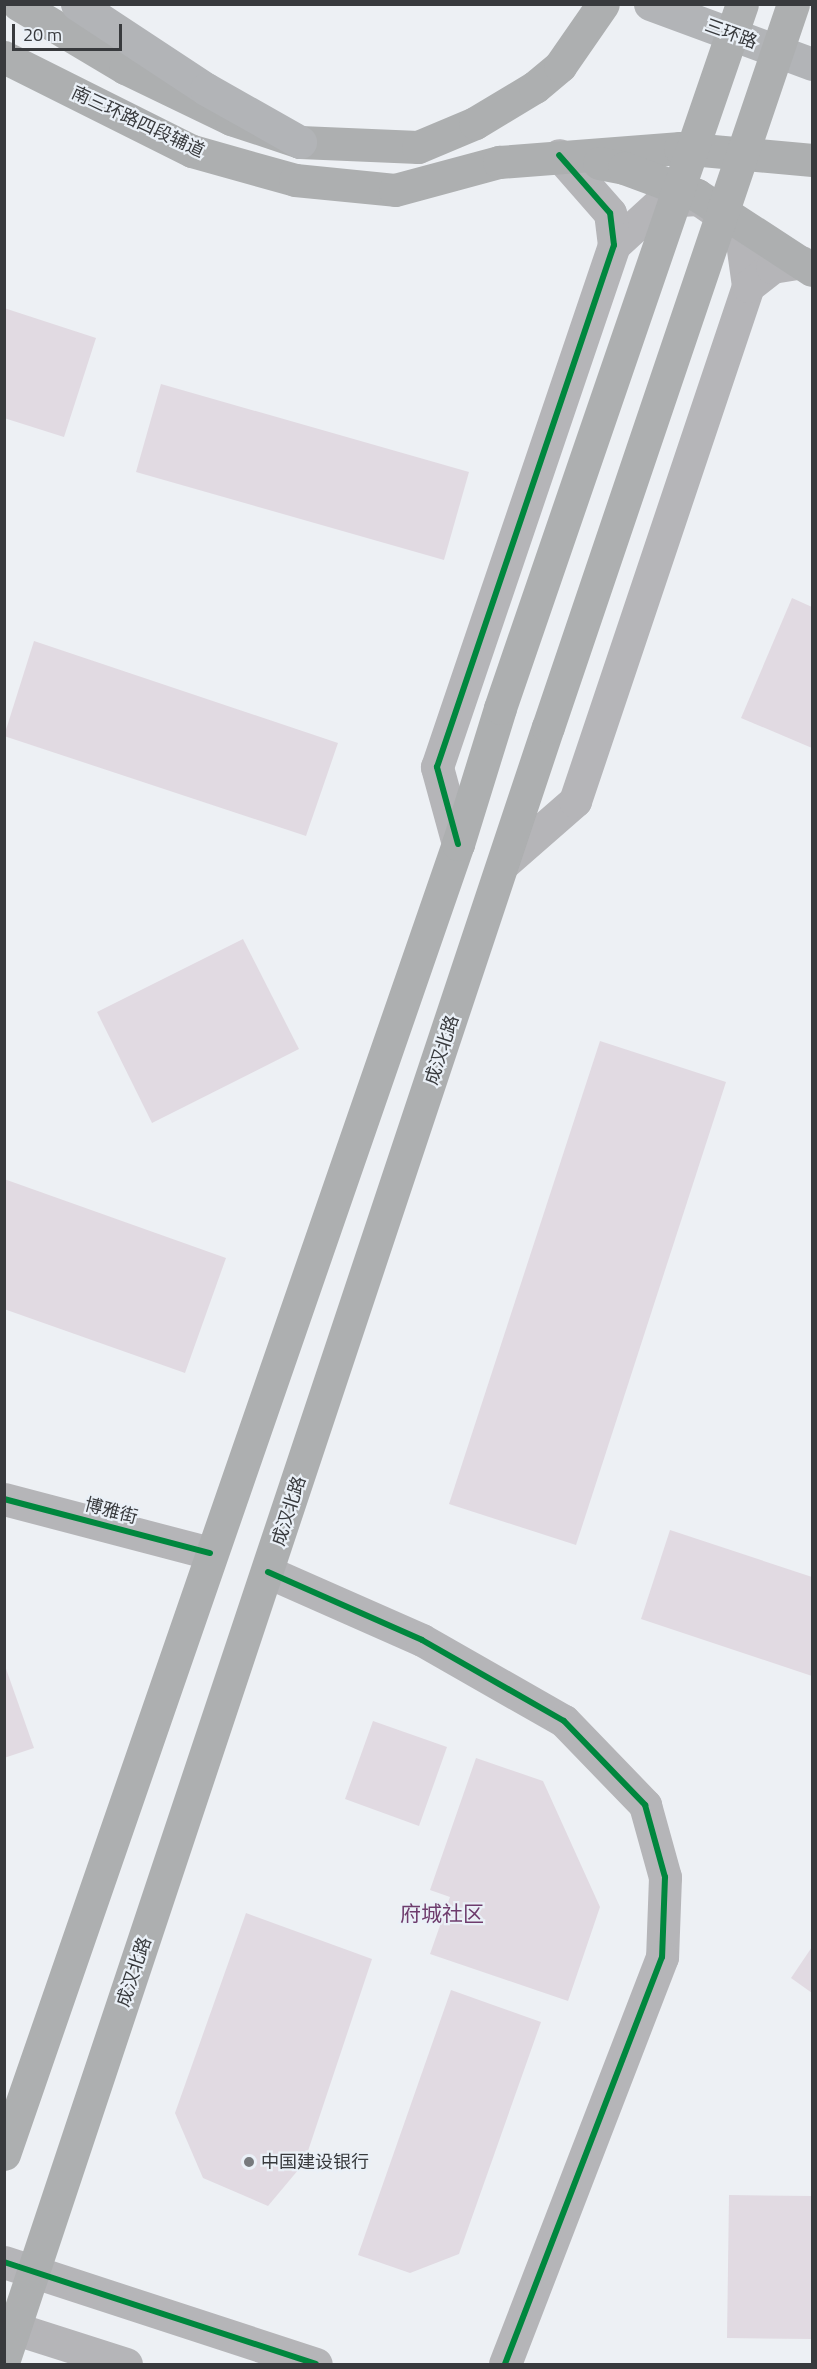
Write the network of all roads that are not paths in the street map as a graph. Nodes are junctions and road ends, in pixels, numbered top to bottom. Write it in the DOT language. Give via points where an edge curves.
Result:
graph roads {
  1 [pos="18,4"];
  2 [pos="77,4"];
  3 [pos="603,4"];
  4 [pos="650,4"];
  5 [pos="742,4"];
  6 [pos="793,4"];
  7 [pos="4,57"];
  8 [pos="813,64"];
  9 [pos="300,142"];
  10 [pos="559,155"];
  11 [pos="813,160"];
  12 [pos="614,245"];
  13 [pos="808,266"];
  14 [pos="748,286"];
  15 [pos="458,844"];
  16 [pos="505,862"];
  17 [pos="4,1498"];
  18 [pos="210,1553"];
  19 [pos="268,1572"];
  20 [pos="4,2154"];
  21 [pos="19,2266"];
  22 [pos="10,2326"];
  23 [pos="4,2359"];
  24 [pos="126,2364"];
  25 [pos="316,2364"];
  26 [pos="505,2364"];
  1 -- 9 [label="main road" via="125,68 231,119"];
  2 -- 9 [label="highway" via="206,89"];
  3 -- 9 [label="main road" via="560,66 535,87 475,123 418,147"];
  4 -- 8 [label="highway, 三环路"];
  5 -- 15 [label="main road, bridge" via="500,708"];
  6 -- 16 [label="main road, 成汉北路, bridge"];
  7 -- 10 [label="main road, 南三环路四段辅道" via="192,152 295,180 395,190 499,162"];
  10 -- 11 [label="main road, 南三环路四段辅道" via="680,148"];
  10 -- 12 [label="street" via="610,213"];
  10 -- 13 [label="main road, 南三环路四段辅道" via="624,168 696,195"];
  12 -- 14 [label="street" via="662,201 698,200 740,228"];
  12 -- 15 [label="street" via="437,767"];
  13 -- 14 [label="street" via="772,267"];
  14 -- 16 [label="street" via="575,801"];
  15 -- 18 [label="main road"];
  16 -- 19 [label="main road, 成汉北路"];
  17 -- 18 [label="street, 博雅街"];
  18 -- 20 [label="main road"];
  19 -- 21 [label="main road, 成汉北路"];
  19 -- 26 [label="street" via="422,1640 564,1721 645,1806 665,1877 662,1957"];
  21 -- 22 [label="main road, 成汉北路"];
  21 -- 25 [label="street"];
  22 -- 23 [label="main road, 成汉北路"];
  22 -- 24 [label="street"];
}
